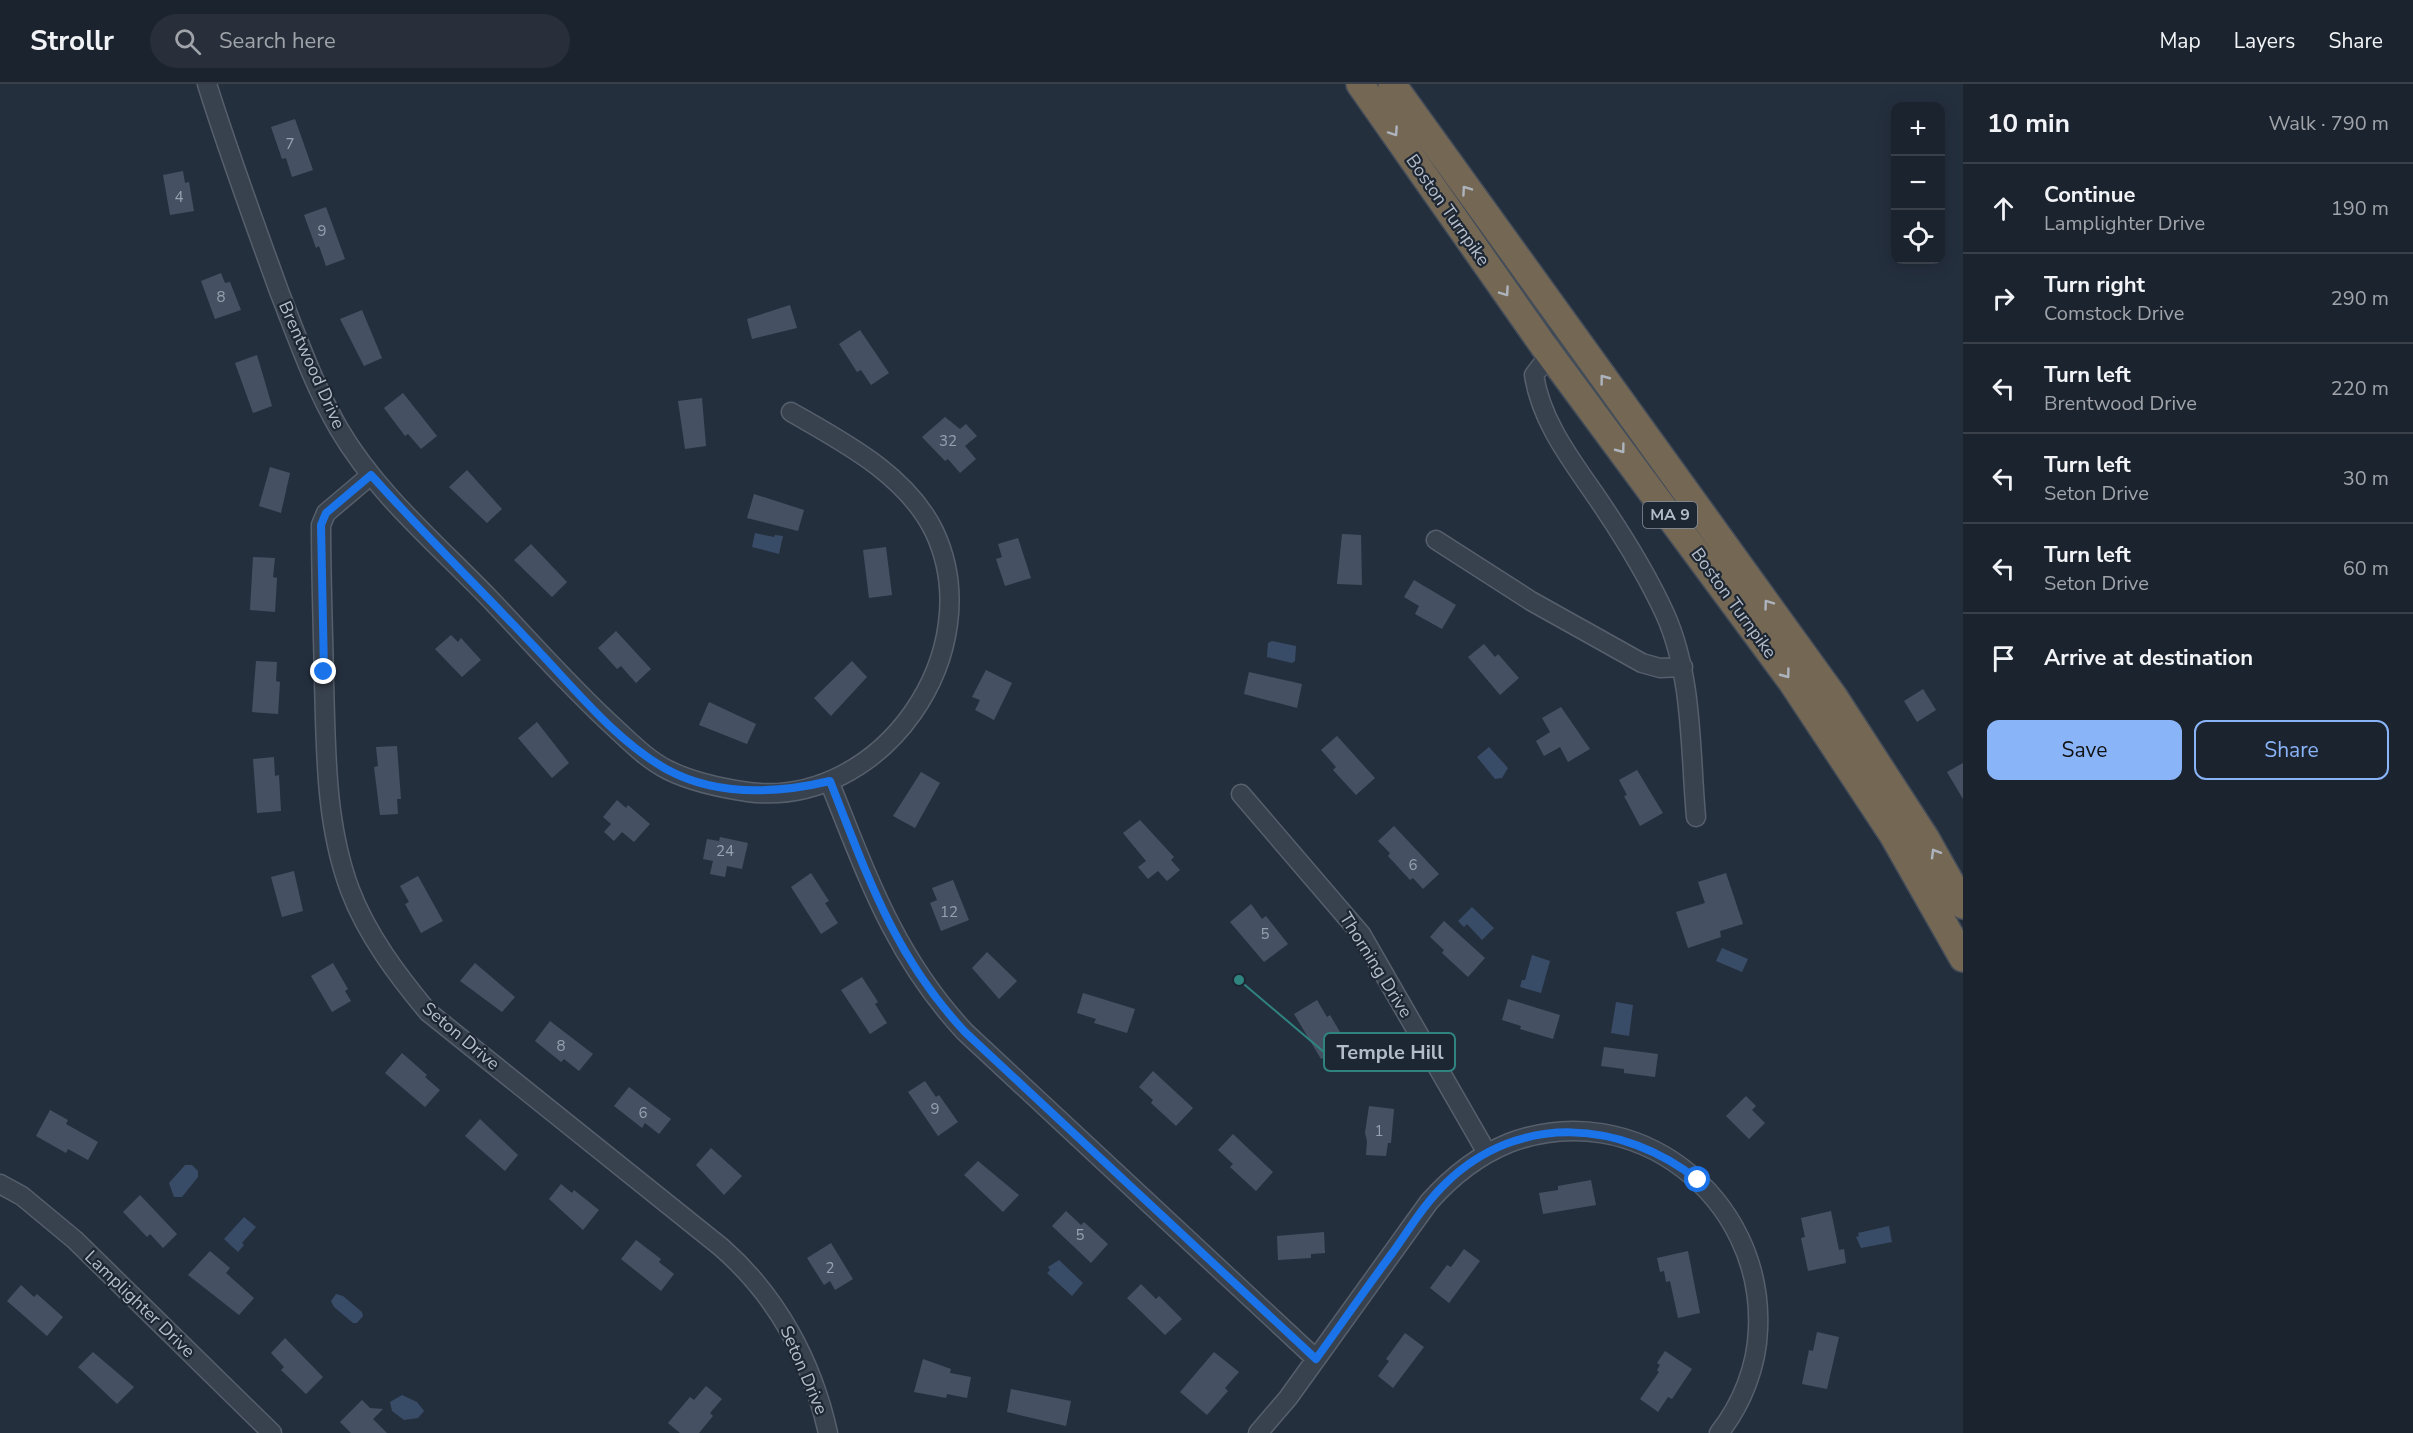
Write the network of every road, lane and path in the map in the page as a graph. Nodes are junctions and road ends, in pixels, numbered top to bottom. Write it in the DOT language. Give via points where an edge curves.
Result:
graph roads {
  1 [pos="207,84"];
  2 [pos="1360,84"];
  3 [pos="1392,84"];
  4 [pos="1550,354"];
  5 [pos="791,412"];
  6 [pos="371,475"];
  7 [pos="1436,540"];
  8 [pos="1683,667"];
  9 [pos="830,781"];
  10 [pos="1241,794"];
  11 [pos="1696,817"];
  12 [pos="1963,904"];
  13 [pos="1963,958"];
  14 [pos="1487,1153"];
  15 [pos="0,1184"];
  16 [pos="1316,1359"];
  17 [pos="272,1433"];
  18 [pos="828,1433"];
  19 [pos="1258,1433"];
  20 [pos="1719,1433"];
  1 -- 6 [label="street, Brentwood Drive" via="237,177 304,354 339,429"];
  2 -- 4 [label="highway, Boston Turnpike / MA 9, one-way"];
  12 -- 3 [label="highway, Boston Turnpike / MA 9, one-way" via="1926,839 1815,669"];
  4 -- 8 [label="street" via="1534,375 1538,398 1556,436 1643,571 1666,616"];
  4 -- 13 [label="highway, Boston Turnpike / MA 9, one-way" via="1792,682 1893,835"];
  5 -- 9 [label="street, Brentwood Drive" via="872,462 905,490 932,528 950,584 946,644 932,684 885,744"];
  6 -- 9 [label="street, Brentwood Drive" via="595,710 638,750 667,770 705,784 751,793 792,790"];
  6 -- 18 [label="street, Seton Drive" via="326,513 321,525 328,784 334,839 350,892 401,980 428,1012 757,1281 799,1349"];
  7 -- 8 [label="street" via="1531,601 1642,663 1660,668"];
  8 -- 11 [label="street"];
  9 -- 16 [label="street" via="894,937 938,1003"];
  10 -- 14 [label="street, Thorning Drive" via="1361,934"];
  14 -- 16 [label="street" via="1465,1167 1429,1202"];
  14 -- 20 [label="street" via="1534,1136 1567,1132 1609,1135 1633,1141 1671,1160 1716,1198 1751,1264 1759,1314 1758,1339 1745,1388"];
  15 -- 17 [label="street, Lamplighter Drive" via="22,1196 75,1240"];
  16 -- 19 [label="street"];
}
